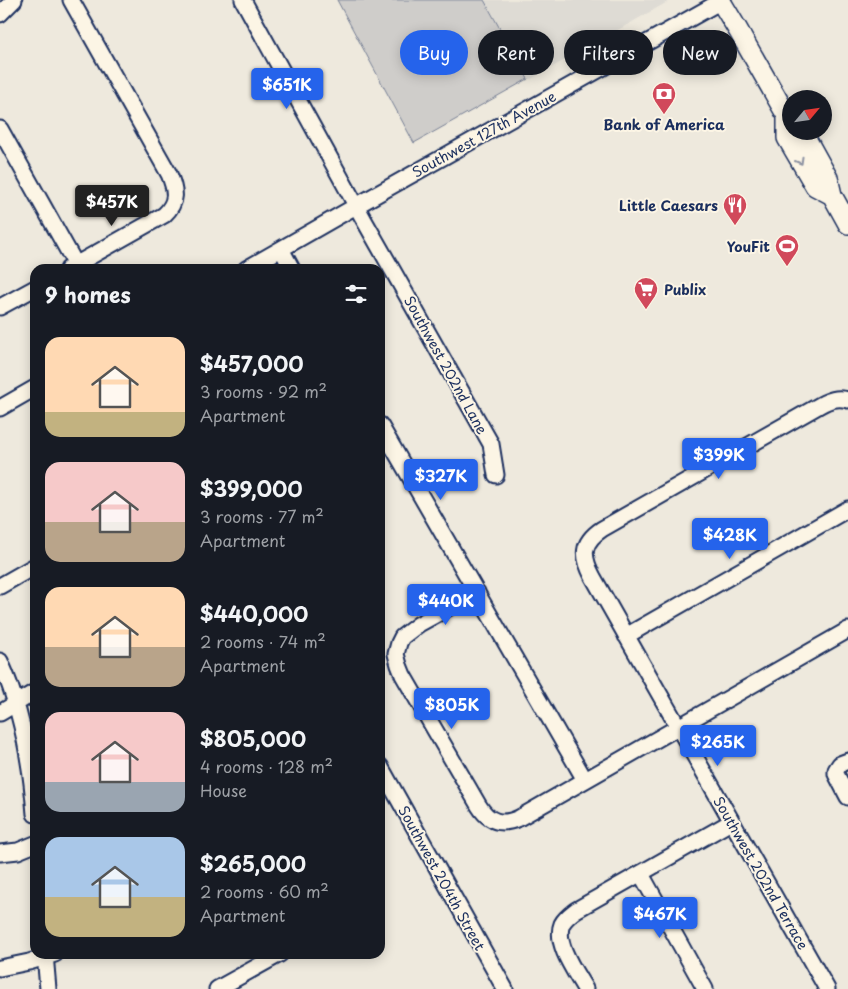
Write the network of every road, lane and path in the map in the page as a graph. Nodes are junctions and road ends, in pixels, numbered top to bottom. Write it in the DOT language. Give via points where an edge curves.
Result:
graph roads {
  1 [pos="14,0"];
  2 [pos="71,0"];
  3 [pos="243,0"];
  4 [pos="721,0"];
  5 [pos="0,14"];
  6 [pos="782,106"];
  7 [pos="0,129"];
  8 [pos="788,140"];
  9 [pos="807,140"];
  10 [pos="832,195"];
  11 [pos="356,206"];
  12 [pos="848,224"];
  13 [pos="281,249"];
  14 [pos="70,264"];
  15 [pos="77,264"];
  16 [pos="255,264"];
  17 [pos="289,264"];
  18 [pos="30,291"];
  19 [pos="0,307"];
  20 [pos="30,390"];
  21 [pos="847,399"];
  22 [pos="2,402"];
  23 [pos="385,434"];
  24 [pos="496,475"];
  25 [pos="848,509"];
  26 [pos="30,569"];
  27 [pos="0,586"];
  28 [pos="477,592"];
  29 [pos="848,630"];
  30 [pos="626,636"];
  31 [pos="0,660"];
  32 [pos="30,695"];
  33 [pos="16,703"];
  34 [pos="0,713"];
  35 [pos="678,727"];
  36 [pos="848,761"];
  37 [pos="30,770"];
  38 [pos="385,775"];
  39 [pos="585,780"];
  40 [pos="848,797"];
  41 [pos="731,822"];
  42 [pos="30,846"];
  43 [pos="0,853"];
  44 [pos="641,874"];
  45 [pos="38,959"];
  46 [pos="49,959"];
  47 [pos="271,959"];
  48 [pos="0,968"];
  49 [pos="48,989"];
  50 [pos="217,989"];
  51 [pos="505,989"];
  52 [pos="585,989"];
  53 [pos="706,989"];
  54 [pos="827,989"];
  1 -- 5 [label="street"];
  2 -- 15 [label="street" via="169,174 175,193 173,204 164,215"];
  3 -- 11 [label="street, Southwest 202nd Lane"];
  4 -- 6 [label="main road"];
  4 -- 11 [label="street, Southwest 127th Avenue"];
  7 -- 14 [label="street"];
  8 -- 10 [label="main road, one-way" via="814,186"];
  9 -- 10 [label="main road" via="828,178"];
  10 -- 12 [label="main road"];
  11 -- 13 [label="street, Southwest 127th Avenue"];
  11 -- 24 [label="street, Southwest 202nd Lane" via="491,444"];
  13 -- 16 [label="street, Southwest 127th Avenue"];
  13 -- 17 [label="street"];
  18 -- 19 [label="street"];
  20 -- 22 [label="street"];
  21 -- 30 [label="street, Southwest 202nd Terrace" via="834,399 820,405 592,537 584,554 588,569"];
  23 -- 28 [label="street"];
  25 -- 30 [label="street"];
  26 -- 27 [label="street"];
  28 -- 39 [label="street"];
  28 -- 39 [label="street" via="412,628 402,637 396,654 403,675 489,818 502,823 514,820"];
  29 -- 35 [label="street"];
  30 -- 35 [label="street, Southwest 202nd Terrace"];
  31 -- 33 [label="street"];
  32 -- 33 [label="street"];
  33 -- 34 [label="street"];
  33 -- 37 [label="street"];
  35 -- 39 [label="street"];
  35 -- 41 [label="street, Southwest 202nd Terrace"];
  36 -- 40 [label="street" via="840,764 836,774"];
  38 -- 51 [label="street, Southwest 204th Street"];
  41 -- 44 [label="street"];
  41 -- 54 [label="street, Southwest 202nd Terrace"];
  42 -- 43 [label="street"];
  44 -- 52 [label="street" via="576,910 562,924 560,940"];
  44 -- 53 [label="street"];
  45 -- 48 [label="street"];
  46 -- 49 [label="street"];
  47 -- 50 [label="street"];
}
